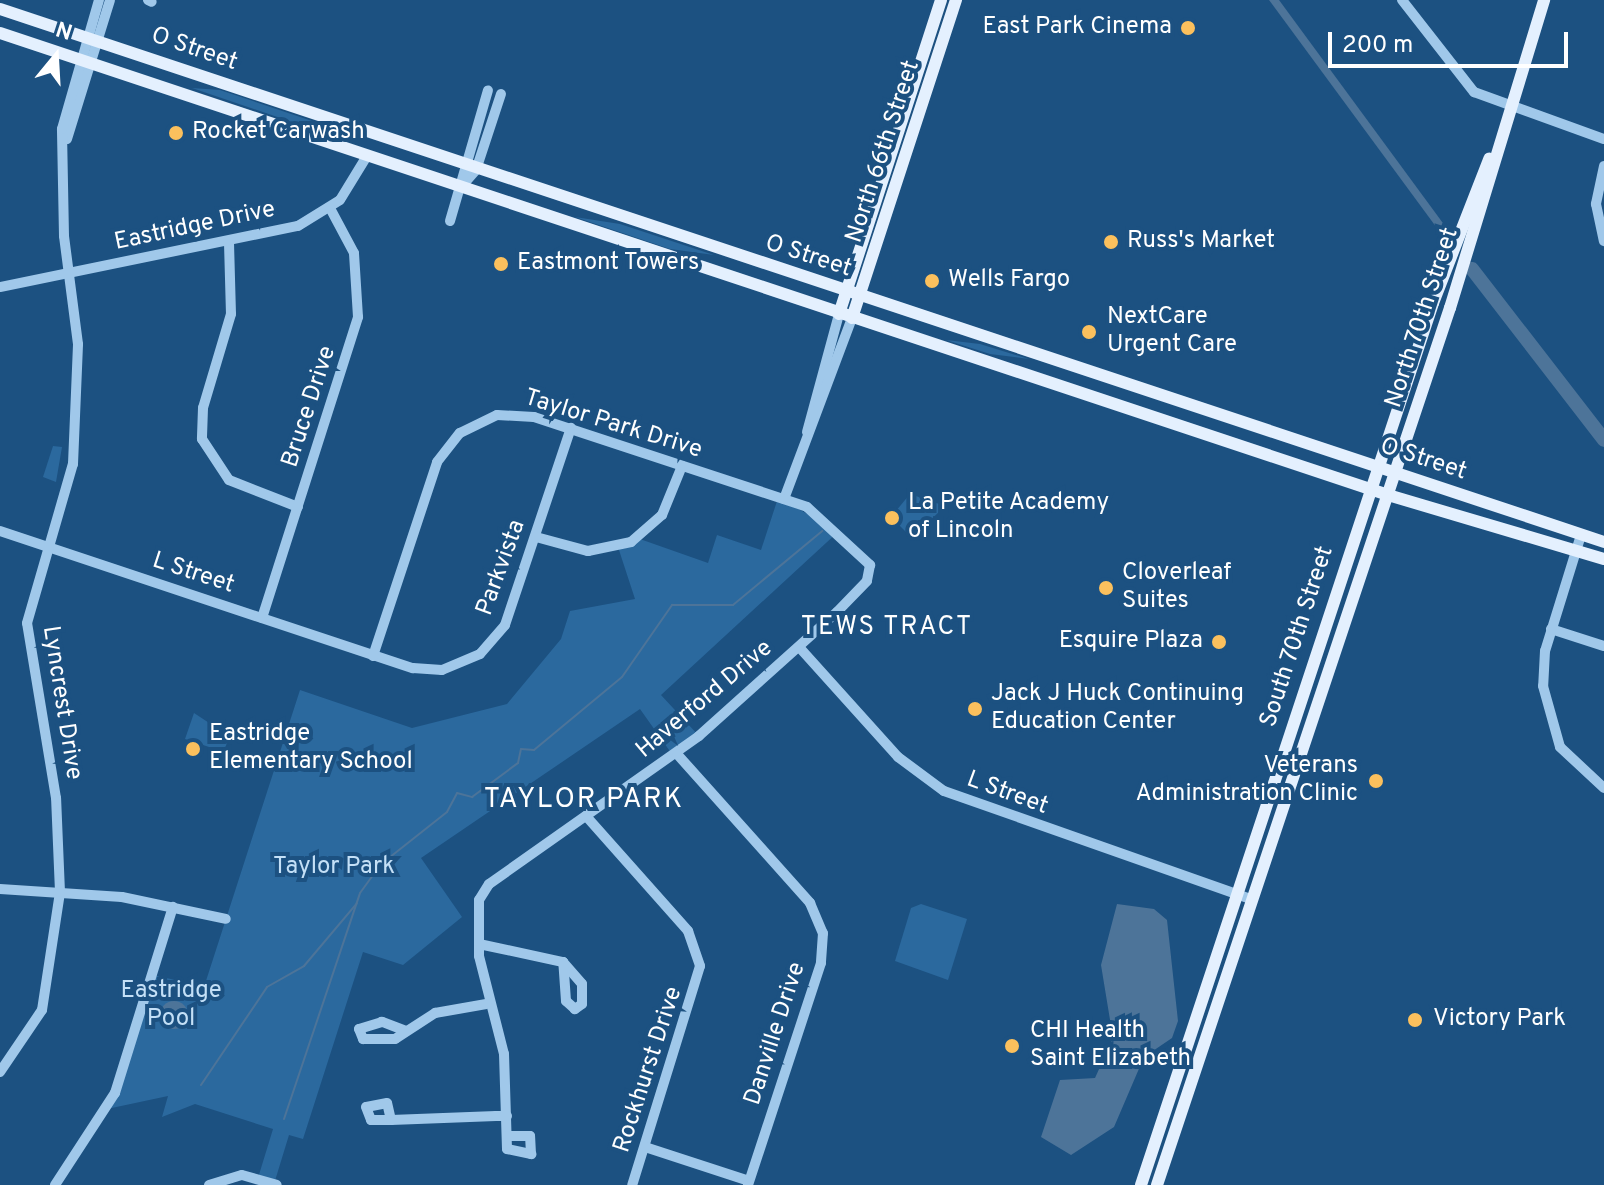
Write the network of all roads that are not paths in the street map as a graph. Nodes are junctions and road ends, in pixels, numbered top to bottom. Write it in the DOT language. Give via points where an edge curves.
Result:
graph roads {
  1 [pos="99,0"];
  2 [pos="941,0"];
  3 [pos="956,0"];
  4 [pos="1402,0"];
  5 [pos="1544,0"];
  6 [pos="111,3"];
  7 [pos="0,9"];
  8 [pos="0,33"];
  9 [pos="89,38"];
  10 [pos="926,43"];
  11 [pos="82,59"];
  12 [pos="488,90"];
  13 [pos="501,94"];
  14 [pos="1508,107"];
  15 [pos="918,118"];
  16 [pos="1604,139"];
  17 [pos="1492,152"];
  18 [pos="367,156"];
  19 [pos="1604,166"];
  20 [pos="470,167"];
  21 [pos="461,188"];
  22 [pos="330,208"];
  23 [pos="450,221"];
  24 [pos="1604,241"];
  25 [pos="229,243"];
  26 [pos="70,273"];
  27 [pos="0,287"];
  28 [pos="845,292"];
  29 [pos="860,297"];
  30 [pos="846,316"];
  31 [pos="571,428"];
  32 [pos="682,466"];
  33 [pos="1378,468"];
  34 [pos="1395,474"];
  35 [pos="1371,489"];
  36 [pos="1388,495"];
  37 [pos="784,499"];
  38 [pos="298,507"];
  39 [pos="0,531"];
  40 [pos="1581,535"];
  41 [pos="536,537"];
  42 [pos="1604,542"];
  43 [pos="47,547"];
  44 [pos="1576,551"];
  45 [pos="1604,559"];
  46 [pos="871,570"];
  47 [pos="262,618"];
  48 [pos="1551,629"];
  49 [pos="1604,646"];
  50 [pos="799,647"];
  51 [pos="373,656"];
  52 [pos="677,754"];
  53 [pos="1604,788"];
  54 [pos="586,816"];
  55 [pos="0,889"];
  56 [pos="60,892"];
  57 [pos="1237,894"];
  58 [pos="1251,899"];
  59 [pos="173,907"];
  60 [pos="226,919"];
  61 [pos="479,944"];
  62 [pos="563,962"];
  63 [pos="486,1004"];
  64 [pos="406,1031"];
  65 [pos="0,1072"];
  66 [pos="507,1116"];
  67 [pos="391,1120"];
  68 [pos="507,1136"];
  69 [pos="645,1147"];
  70 [pos="749,1183"];
  71 [pos="55,1185"];
  72 [pos="209,1185"];
  73 [pos="277,1185"];
  74 [pos="632,1185"];
  75 [pos="1141,1185"];
  76 [pos="1157,1185"];
  1 -- 9 [label="street, Lyncrest Drive"];
  2 -- 10 [label="main road, North 66th Street"];
  3 -- 15 [label="main road, North 66th Street"];
  4 -- 14 [label="street" via="1466,85"];
  5 -- 14 [label="main road, North 70th Street"];
  6 -- 9 [label="street, Lyncrest Drive"];
  7 -- 9 [label="main road, O Street"];
  8 -- 11 [label="main road, O Street"];
  9 -- 11 [label="street, Lyncrest Drive"];
  9 -- 20 [label="main road, O Street"];
  10 -- 15 [label="main road" via="914,103"];
  10 -- 28 [label="main road, North 66th Street"];
  11 -- 18 [label="main road, O Street"];
  11 -- 26 [label="street, Lyncrest Drive" via="63,121"];
  12 -- 20 [label="street"];
  13 -- 20 [label="street"];
  14 -- 16 [label="street"];
  14 -- 17 [label="main road, North 70th Street"];
  15 -- 29 [label="main road, North 66th Street"];
  17 -- 33 [label="main road, North 70th Street" via="1460,224"];
  17 -- 34 [label="main road, North 70th Street" via="1479,216"];
  18 -- 21 [label="main road, O Street"];
  18 -- 22 [label="street, Eastridge Drive" via="351,188"];
  19 -- 24 [label="street" via="1596,204"];
  20 -- 21 [label="street"];
  20 -- 28 [label="main road, O Street"];
  21 -- 23 [label="street"];
  21 -- 30 [label="main road, O Street"];
  22 -- 25 [label="street, Eastridge Drive" via="298,226"];
  22 -- 38 [label="street, Bruce Drive" via="354,253 359,309"];
  25 -- 26 [label="street, Eastridge Drive"];
  25 -- 38 [label="street" via="232,305 203,408 202,439 229,480"];
  26 -- 27 [label="street, Eastridge Drive"];
  26 -- 43 [label="street, Lyncrest Drive" via="79,359 73,464"];
  28 -- 29 [label="main road, O Street"];
  28 -- 30 [label="main road, North 66th Street"];
  29 -- 30 [label="main road, North 66th Street"];
  29 -- 33 [label="main road, O Street"];
  30 -- 35 [label="main road, O Street"];
  30 -- 37 [label="street"];
  31 -- 32 [label="street, Taylor Park Drive"];
  31 -- 41 [label="street, Parkvista"];
  31 -- 51 [label="street, Taylor Park Drive" via="504,414 451,441 435,468"];
  32 -- 37 [label="street, Taylor Park Drive"];
  32 -- 41 [label="street" via="662,515 631,542 588,551"];
  33 -- 34 [label="main road, O Street"];
  33 -- 35 [label="main road, South 70th Street"];
  34 -- 36 [label="main road, North 70th Street"];
  34 -- 40 [label="main road, O Street"];
  35 -- 36 [label="main road, O Street"];
  35 -- 57 [label="main road, South 70th Street"];
  36 -- 44 [label="main road, O Street"];
  36 -- 58 [label="main road, South 70th Street"];
  37 -- 46 [label="street, Taylor Park Drive" via="822,516"];
  38 -- 47 [label="street, Bruce Drive"];
  39 -- 43 [label="street, L Street"];
  40 -- 42 [label="main road, O Street"];
  40 -- 44 [label="street"];
  41 -- 51 [label="street, Parkvista" via="505,625 480,654 436,670"];
  43 -- 47 [label="street, L Street"];
  43 -- 56 [label="street, Lyncrest Drive" via="27,631 56,798"];
  44 -- 45 [label="main road, O Street"];
  44 -- 48 [label="street"];
  46 -- 50 [label="street, Haverford Drive"];
  47 -- 51 [label="street, L Street"];
  48 -- 49 [label="street"];
  48 -- 53 [label="street" via="1543,669 1548,718 1572,763"];
  50 -- 52 [label="street, Haverford Drive"];
  50 -- 57 [label="street, L Street" via="898,757 944,791"];
  52 -- 54 [label="street, Haverford Drive"];
  52 -- 70 [label="street, Danville Drive" via="810,903 823,933 821,963"];
  54 -- 61 [label="street, Haverford Drive" via="494,879 479,900"];
  54 -- 69 [label="street, Rockhurst Drive" via="688,931 699,960 696,992"];
  55 -- 56 [label="street"];
  56 -- 59 [label="street"];
  56 -- 65 [label="street, Lyncrest Drive" via="40,1017"];
  57 -- 58 [label="street, L Street"];
  57 -- 75 [label="main road, South 70th Street"];
  58 -- 76 [label="main road, South 70th Street"];
  59 -- 60 [label="street"];
  59 -- 71 [label="street" via="115,1093"];
  61 -- 62 [label="street"];
  61 -- 63 [label="street"];
  63 -- 64 [label="street" via="435,1013"];
  63 -- 66 [label="street" via="504,1054"];
  66 -- 67 [label="street"];
  66 -- 68 [label="street"];
  69 -- 70 [label="street"];
  69 -- 74 [label="street, Rockhurst Drive"];
  72 -- 73 [label="street" via="224,1178"];
}
